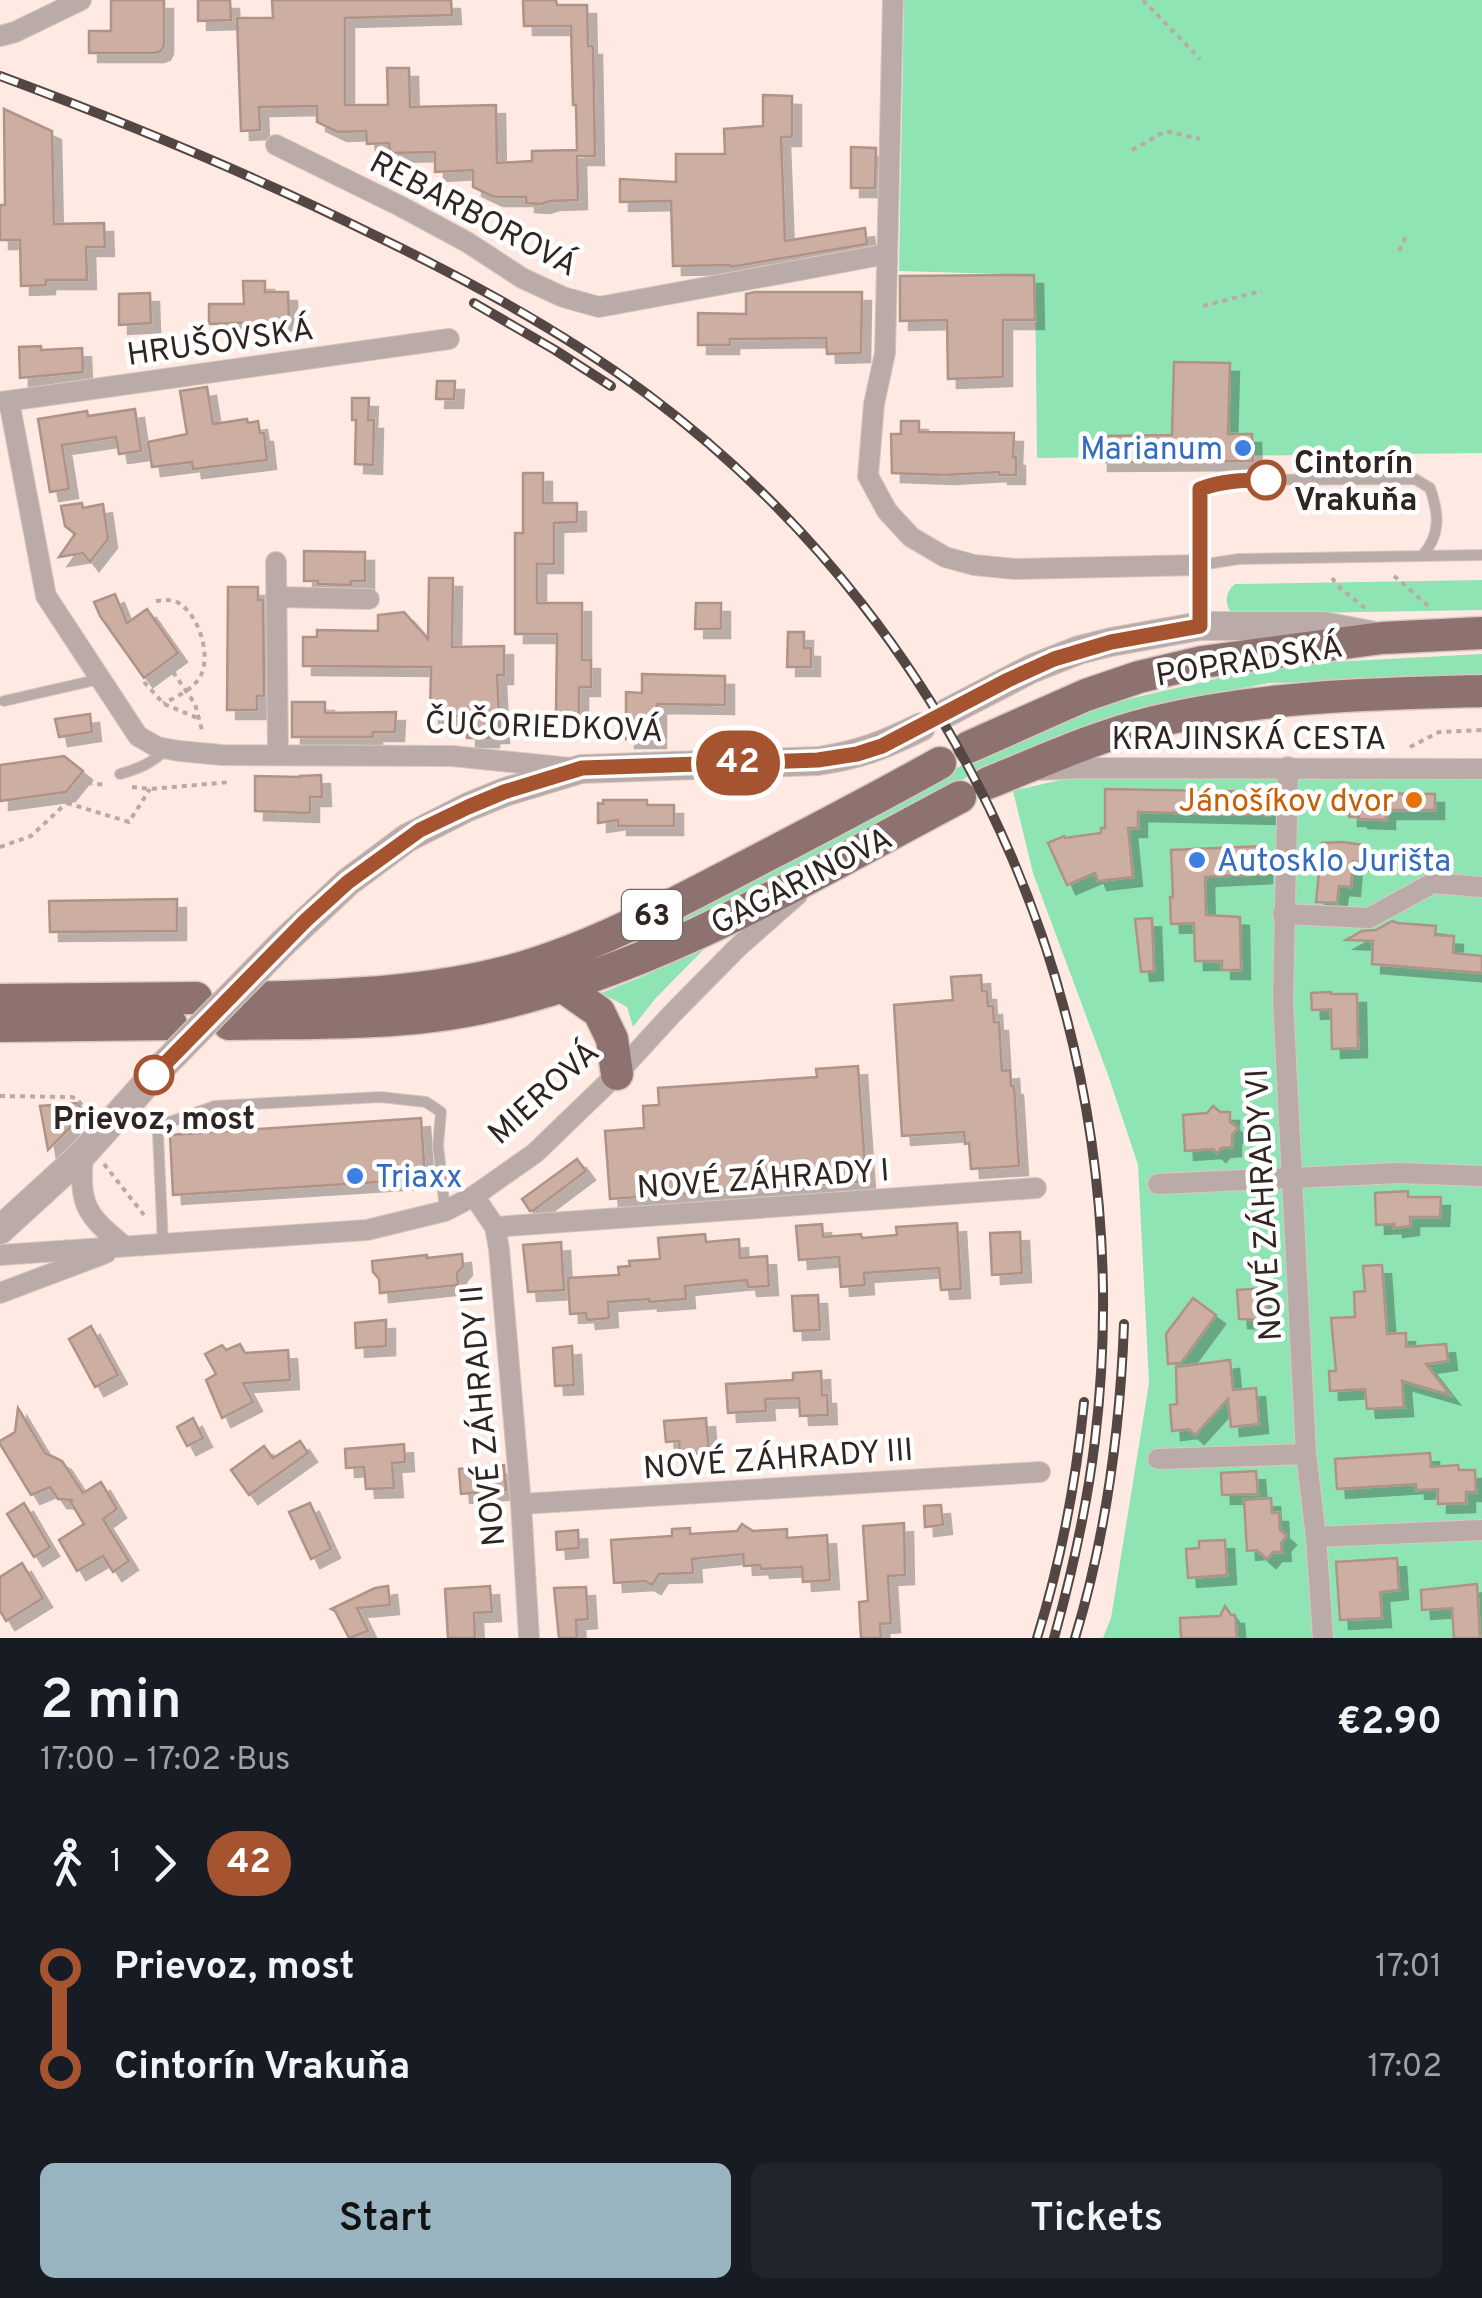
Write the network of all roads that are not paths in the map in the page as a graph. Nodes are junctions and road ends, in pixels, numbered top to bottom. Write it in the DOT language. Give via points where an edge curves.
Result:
graph roads {
  1 [pos="81,0"];
  2 [pos="893,0"];
  3 [pos="0,36"];
  4 [pos="276,144"];
  5 [pos="886,254"];
  6 [pos="449,340"];
  7 [pos="5,402"];
  8 [pos="1482,555"];
  9 [pos="1422,556"];
  10 [pos="276,562"];
  11 [pos="1200,565"];
  12 [pos="276,598"];
  13 [pos="369,599"];
  14 [pos="1200,626"];
  15 [pos="1375,626"];
  16 [pos="1482,633"];
  17 [pos="100,679"];
  18 [pos="1482,690"];
  19 [pos="4,702"];
  20 [pos="948,712"];
  21 [pos="921,727"];
  22 [pos="166,749"];
  23 [pos="278,754"];
  24 [pos="954,755"];
  25 [pos="1288,767"];
  26 [pos="582,768"];
  27 [pos="1482,768"];
  28 [pos="120,774"];
  29 [pos="988,784"];
  30 [pos="826,870"];
  31 [pos="1482,887"];
  32 [pos="1283,914"];
  33 [pos="562,986"];
  34 [pos="196,998"];
  35 [pos="254,998"];
  36 [pos="0,1000"];
  37 [pos="171,1024"];
  38 [pos="229,1024"];
  39 [pos="0,1026"];
  40 [pos="617,1074"];
  41 [pos="96,1152"];
  42 [pos="1482,1176"];
  43 [pos="1291,1177"];
  44 [pos="1158,1184"];
  45 [pos="1036,1188"];
  46 [pos="474,1196"];
  47 [pos="445,1211"];
  48 [pos="495,1227"];
  49 [pos="0,1230"];
  50 [pos="163,1234"];
  51 [pos="124,1246"];
  52 [pos="0,1255"];
  53 [pos="0,1293"];
  54 [pos="1306,1454"];
  55 [pos="1158,1460"];
  56 [pos="1040,1472"];
  57 [pos="521,1504"];
  58 [pos="1482,1530"];
  59 [pos="1316,1537"];
  60 [pos="529,1638"];
  61 [pos="1323,1638"];
  1 -- 3 [label="street"];
  2 -- 5 [label="street"];
  4 -- 5 [label="street, REBARBOROVÁ" via="467,242 522,278 599,307"];
  5 -- 11 [label="street" via="886,353 868,476 911,537 945,557 1015,569"];
  6 -- 7 [label="street, HRUŠOVSKÁ"];
  7 -- 17 [label="street" via="46,596"];
  8 -- 9 [label="lane"];
  9 -- 11 [label="lane" via="1239,558"];
  9 -- 11 [label="lane" via="1432,545 1437,516 1430,488 1415,480 1238,480 1200,489"];
  10 -- 12 [label="street"];
  11 -- 14 [label="street"];
  12 -- 13 [label="street"];
  12 -- 23 [label="street"];
  14 -- 15 [label="street"];
  14 -- 20 [label="street" via="1079,650"];
  15 -- 16 [label="main road, POPRADSKÁ / 63"];
  15 -- 24 [label="main road, POPRADSKÁ / 63" via="1140,677 1086,694"];
  17 -- 19 [label="lane"];
  17 -- 22 [label="street" via="138,736"];
  18 -- 29 [label="main road, POPRADSKÁ / 63" via="1316,698 1191,714 1113,734"];
  21 -- 26 [label="street, ČUČORIEDKOVÁ" via="882,746 818,760"];
  22 -- 23 [label="street, ČUČORIEDKOVÁ"];
  22 -- 28 [label="lane"];
  23 -- 26 [label="street, ČUČORIEDKOVÁ" via="464,757"];
  24 -- 35 [label="main road, GAGARINOVA / 63" via="653,915 541,961 415,988"];
  25 -- 27 [label="street, KRAJINSKÁ CESTA"];
  25 -- 29 [label="street, KRAJINSKÁ CESTA" via="1080,768"];
  25 -- 32 [label="street, NOVÉ ZÁHRADY VI"];
  26 -- 41 [label="street, bridge" via="504,792 420,830 348,882 154,1075"];
  29 -- 30 [label="main road, GAGARINOVA / 63"];
  30 -- 33 [label="main road, GAGARINOVA / 63" via="685,940"];
  30 -- 40 [label="street, MIEROVÁ" via="738,947"];
  31 -- 32 [label="street" via="1433,883 1369,918"];
  32 -- 43 [label="street, NOVÉ ZÁHRADY VI"];
  33 -- 38 [label="main road, GAGARINOVA / 63" via="418,1018"];
  33 -- 40 [label="main road" via="599,1012"];
  34 -- 36 [label="main road"];
  37 -- 39 [label="main road"];
  40 -- 46 [label="street, MIEROVÁ" via="535,1153"];
  41 -- 49 [label="street"];
  41 -- 51 [label="street" via="81,1184 82,1198 98,1226"];
  42 -- 43 [label="street"];
  43 -- 44 [label="street"];
  43 -- 54 [label="street, NOVÉ ZÁHRADY VI"];
  45 -- 48 [label="street, NOVÉ ZÁHRADY I"];
  46 -- 47 [label="street, MIEROVÁ"];
  46 -- 48 [label="street, NOVÉ ZÁHRADY II"];
  47 -- 50 [label="street, MIEROVÁ" via="367,1230"];
  47 -- 50 [label="lane" via="440,1112 426,1102 380,1097 214,1106 164,1124 158,1134"];
  48 -- 57 [label="street, NOVÉ ZÁHRADY II"];
  50 -- 51 [label="street, MIEROVÁ"];
  51 -- 52 [label="street, MIEROVÁ"];
  51 -- 53 [label="street, MIEROVÁ"];
  54 -- 55 [label="street"];
  54 -- 59 [label="street, NOVÉ ZÁHRADY VI"];
  56 -- 57 [label="street, NOVÉ ZÁHRADY III"];
  57 -- 60 [label="street, NOVÉ ZÁHRADY II"];
  58 -- 59 [label="street"];
  59 -- 61 [label="street, NOVÉ ZÁHRADY VI"];
}
